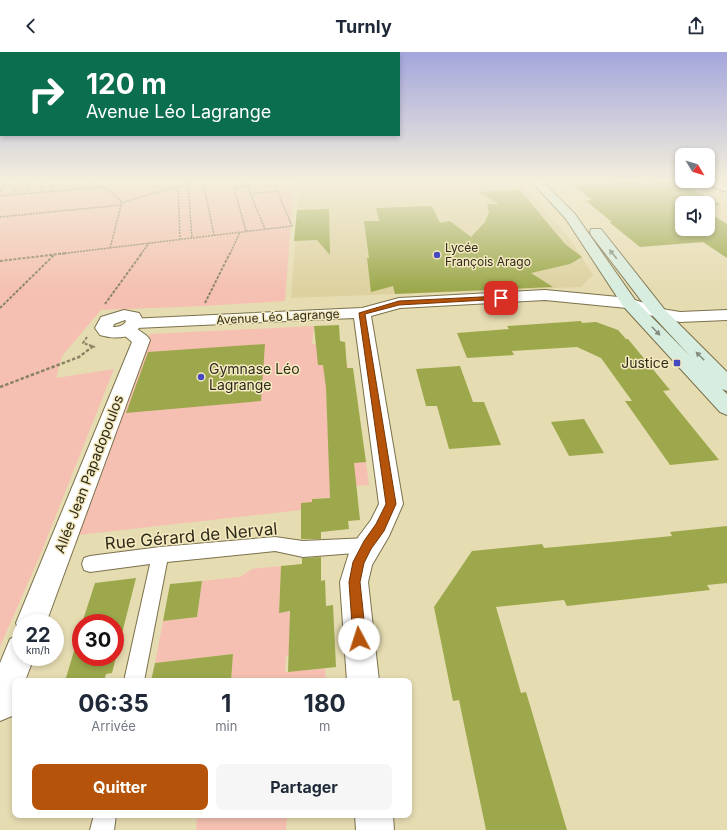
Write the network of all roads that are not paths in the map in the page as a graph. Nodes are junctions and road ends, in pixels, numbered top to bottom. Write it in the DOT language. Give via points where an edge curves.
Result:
graph roads {
  1 [pos="571,217"];
  2 [pos="583,217"];
  3 [pos="629,303"];
  4 [pos="362,313"];
  5 [pos="659,313"];
  6 [pos="727,315"];
  7 [pos="124,329"];
  8 [pos="727,384"];
  9 [pos="727,407"];
  10 [pos="368,545"];
  11 [pos="160,555"];
  12 [pos="90,564"];
  13 [pos="34,614"];
  14 [pos="15,666"];
  15 [pos="135,678"];
  16 [pos="363,678"];
  17 [pos="0,704"];
  18 [pos="104,818"];
  19 [pos="374,818"];
  20 [pos="102,830"];
  21 [pos="376,830"];
  1 -- 3 [label="main road"];
  5 -- 2 [label="main road, one-way"];
  3 -- 4 [label="street, Avenue Léo Lagrange" via="545,295 399,303"];
  3 -- 5 [label="street, Avenue Léo Lagrange"];
  3 -- 9 [label="main road, one-way"];
  4 -- 7 [label="street, Avenue Léo Lagrange"];
  4 -- 10 [label="street" via="391,504 380,528"];
  5 -- 6 [label="street, Avenue Léo Lagrange" via="680,317"];
  8 -- 5 [label="main road, one-way"];
  7 -- 13 [label="street, Allée Jean Papadopoulos" via="140,340"];
  10 -- 11 [label="lane, Rue Gérard de Nerval" via="303,549 276,544"];
  10 -- 16 [label="street" via="359,562 354,582"];
  11 -- 12 [label="lane, Rue Gérard de Nerval"];
  11 -- 15 [label="lane"];
  14 -- 17 [label="street"];
  18 -- 20 [label="lane"];
  19 -- 21 [label="street"];
}
